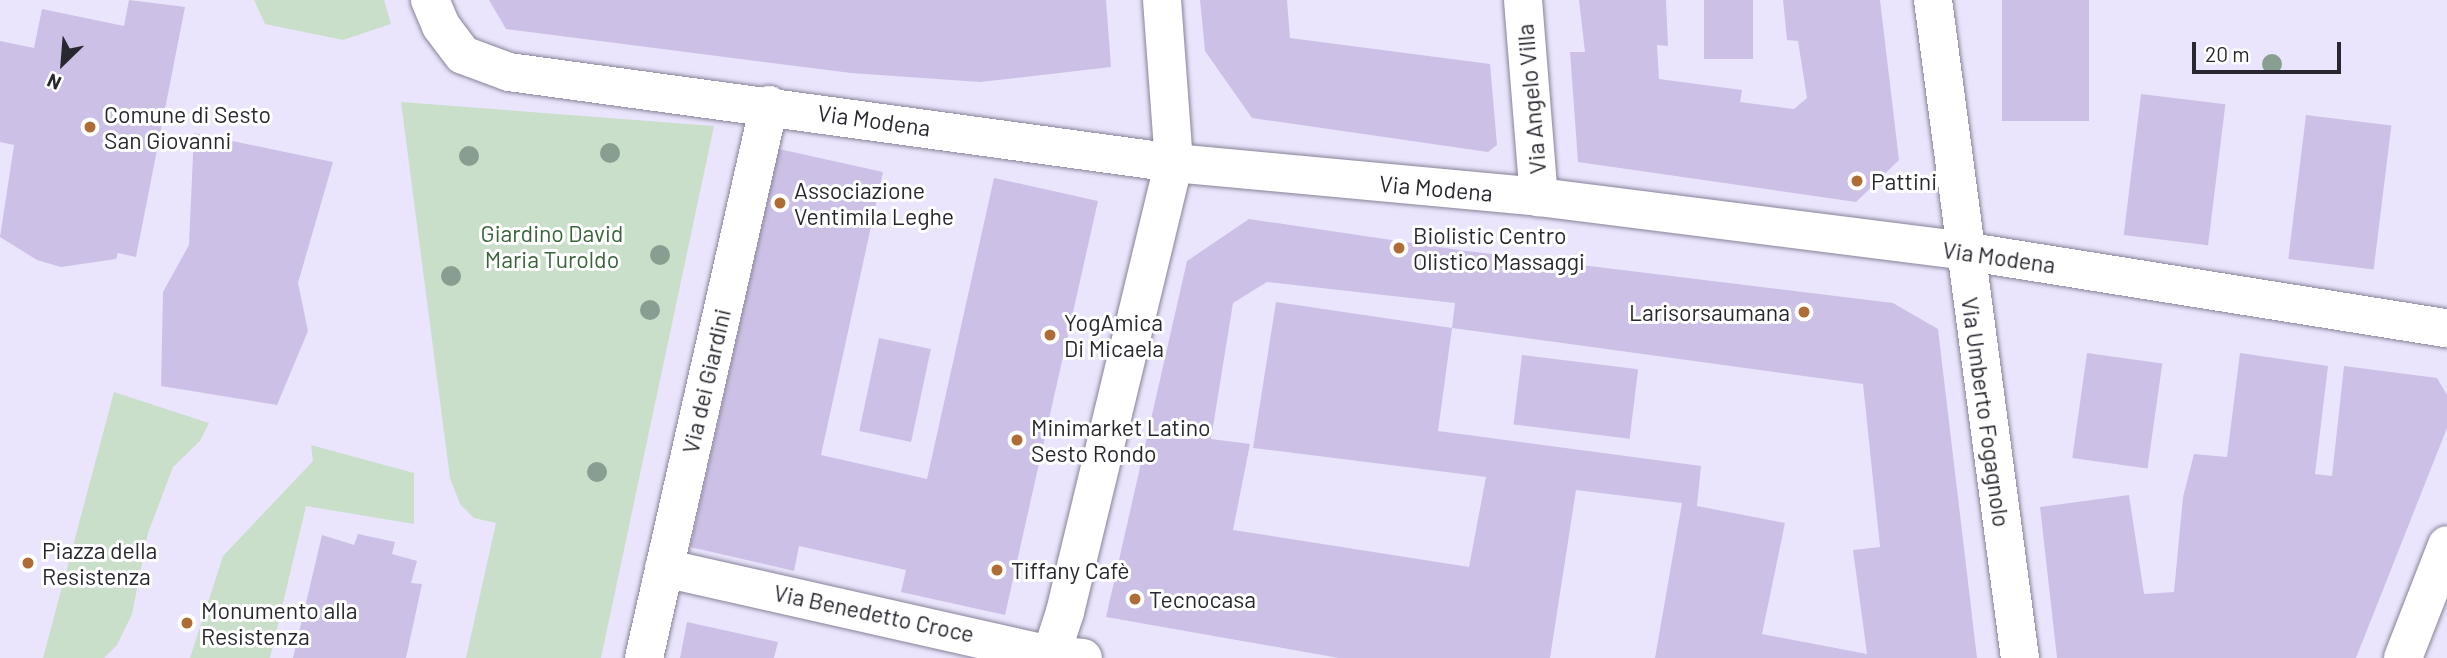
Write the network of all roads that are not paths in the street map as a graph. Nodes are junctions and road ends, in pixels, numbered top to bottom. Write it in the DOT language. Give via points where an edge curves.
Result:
graph roads {
  1 [pos="1162,0"];
  2 [pos="1523,0"];
  3 [pos="1933,0"];
  4 [pos="435,13"];
  5 [pos="769,105"];
  6 [pos="1174,163"];
  7 [pos="1539,197"];
  8 [pos="1964,251"];
  9 [pos="2447,328"];
  10 [pos="2447,545"];
  11 [pos="664,568"];
  12 [pos="1061,657"];
  13 [pos="644,658"];
  14 [pos="2020,658"];
  15 [pos="2403,658"];
  1 -- 6 [label="street"];
  2 -- 7 [label="street, Via Angelo Villa"];
  3 -- 8 [label="street, Via Umberto Fogagnolo"];
  4 -- 5 [label="street, Via Modena" via="463,55 509,72"];
  5 -- 6 [label="street, Via Modena"];
  5 -- 11 [label="street, Via dei Giardini"];
  6 -- 7 [label="street, Via Modena"];
  6 -- 12 [label="street" via="1065,612"];
  7 -- 8 [label="street, Via Modena"];
  8 -- 9 [label="street, Via Modena"];
  8 -- 14 [label="street, Via Umberto Fogagnolo"];
  10 -- 15 [label="street"];
  11 -- 12 [label="street, Via Benedetto Croce"];
  11 -- 13 [label="street, Via dei Giardini"];
}
